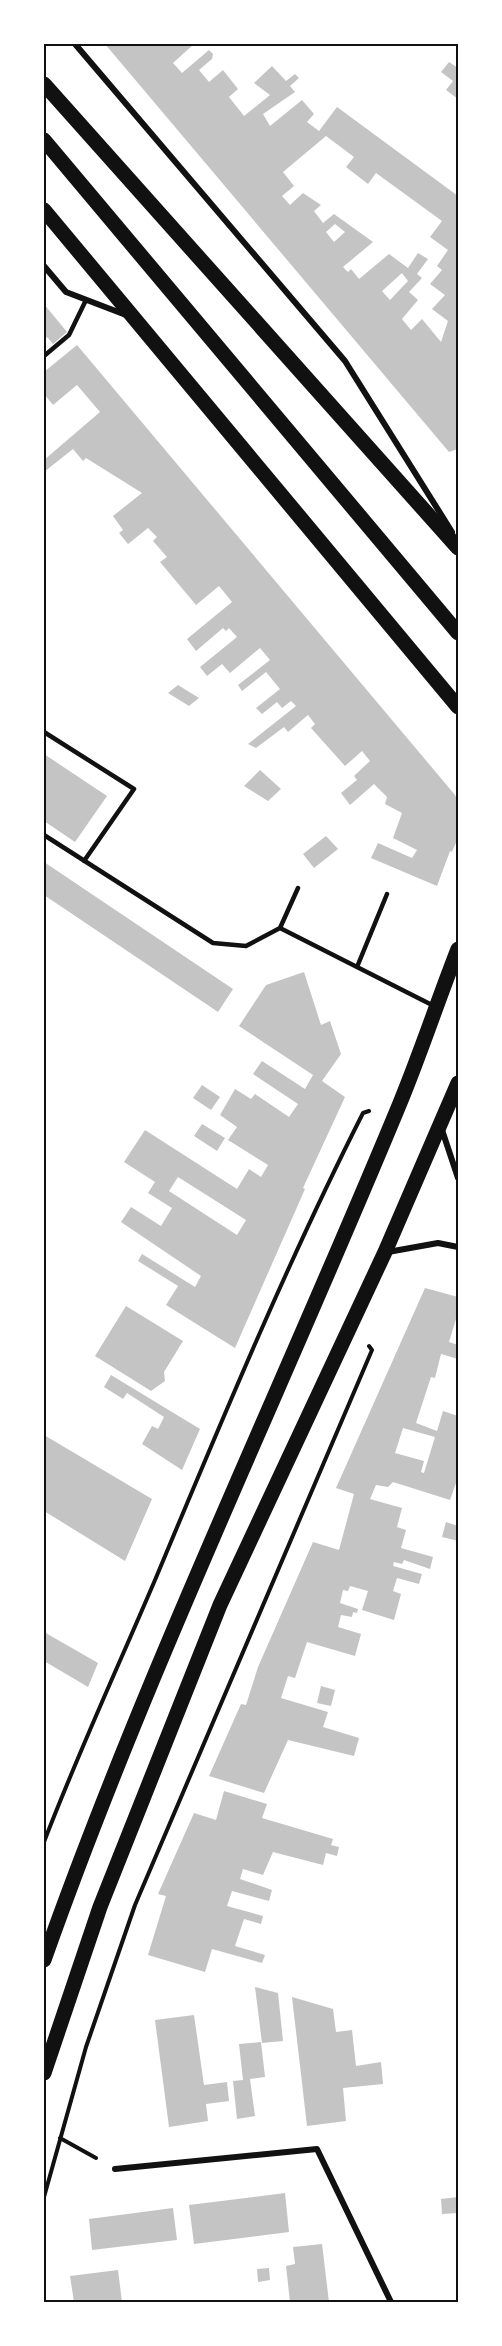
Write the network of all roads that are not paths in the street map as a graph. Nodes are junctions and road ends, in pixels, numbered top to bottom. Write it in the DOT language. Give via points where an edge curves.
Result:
graph roads {
  1 [pos="75,44"];
  2 [pos="44,84"];
  3 [pos="44,140"];
  4 [pos="44,210"];
  5 [pos="44,266"];
  6 [pos="86,300"];
  7 [pos="131,317"];
  8 [pos="44,356"];
  9 [pos="459,542"];
  10 [pos="459,548"];
  11 [pos="459,633"];
  12 [pos="459,707"];
  13 [pos="44,732"];
  14 [pos="44,835"];
  15 [pos="84,861"];
  16 [pos="298,888"];
  17 [pos="387,894"];
  18 [pos="280,928"];
  19 [pos="459,949"];
  20 [pos="357,967"];
  21 [pos="435,1006"];
  22 [pos="459,1083"];
  23 [pos="439,1122"];
  24 [pos="459,1178"];
  25 [pos="459,1247"];
  26 [pos="385,1252"];
  27 [pos="44,1960"];
  28 [pos="44,2073"];
  29 [pos="115,2169"];
  30 [pos="391,2302"];
  1 -- 9 [label="street" via="345,361"];
  2 -- 10 [label="main road"];
  3 -- 11 [label="main road"];
  4 -- 7 [label="main road"];
  5 -- 6 [label="street" via="66,292"];
  6 -- 7 [label="street"];
  6 -- 8 [label="lane" via="69,335"];
  7 -- 12 [label="main road"];
  13 -- 15 [label="lane" via="134,789"];
  14 -- 15 [label="lane"];
  15 -- 18 [label="lane" via="213,943 246,946"];
  16 -- 18 [label="lane"];
  17 -- 20 [label="lane"];
  18 -- 20 [label="lane"];
  19 -- 21 [label="main road"];
  20 -- 21 [label="lane"];
  21 -- 27 [label="main road" via="401,1101 77,1865"];
  22 -- 23 [label="main road"];
  23 -- 24 [label="street"];
  23 -- 26 [label="main road"];
  25 -- 26 [label="street" via="438,1243"];
  26 -- 28 [label="main road" via="220,1605 100,1907"];
  29 -- 30 [label="street" via="317,2150"];
}
